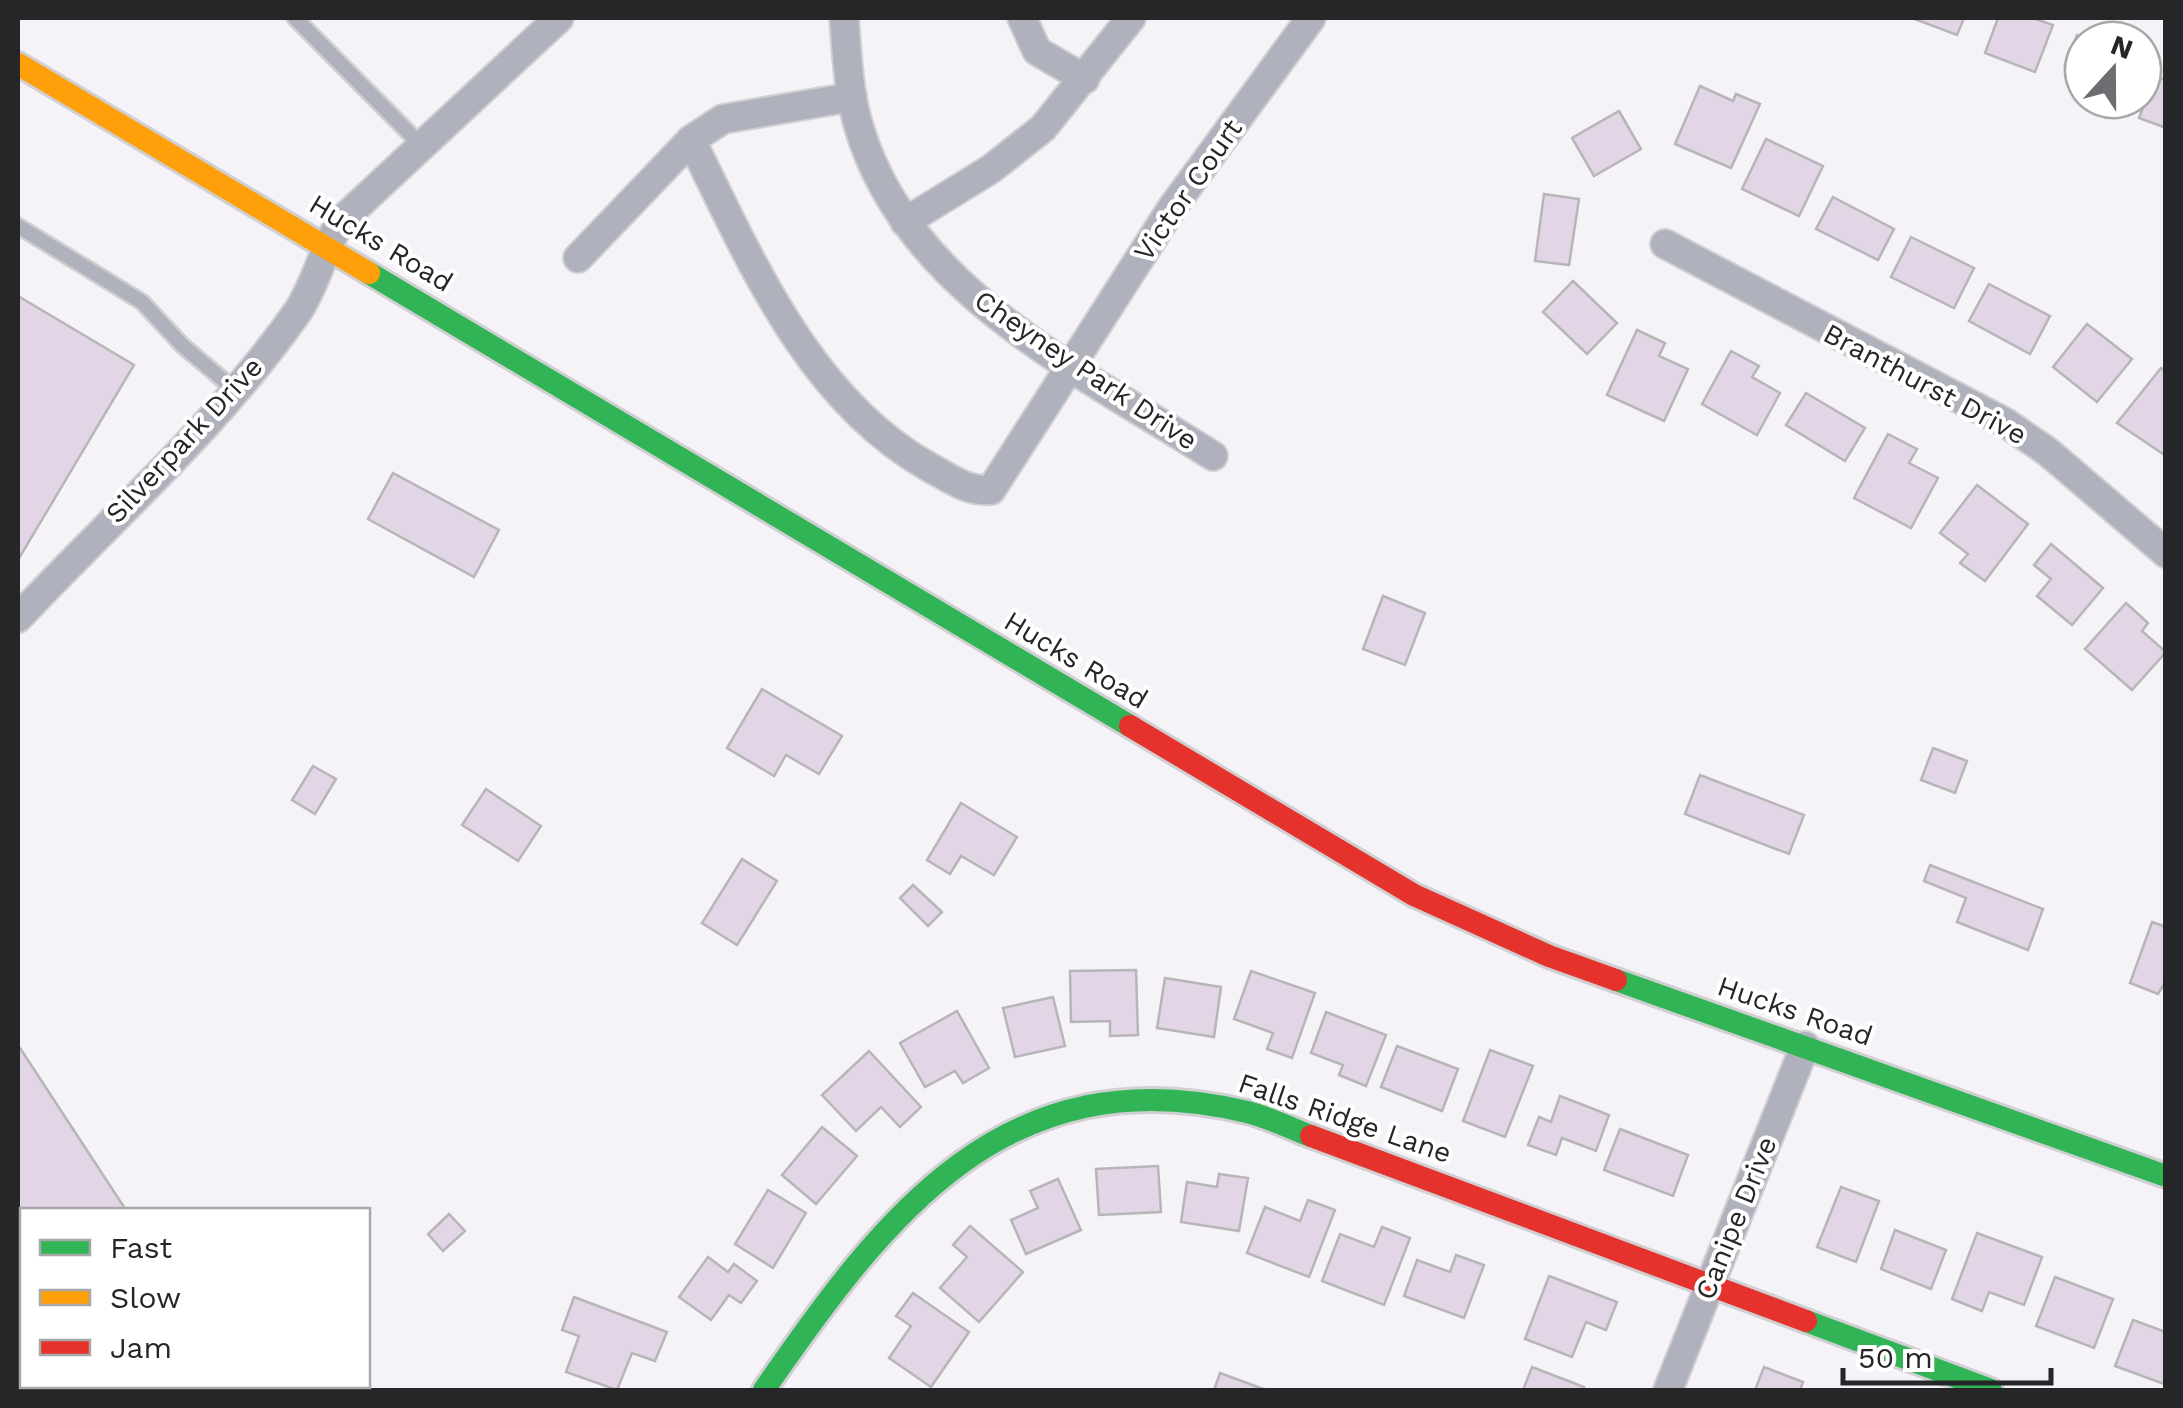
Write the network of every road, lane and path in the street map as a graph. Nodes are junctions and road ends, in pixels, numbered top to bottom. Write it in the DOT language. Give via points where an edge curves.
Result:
graph roads {
  1 [pos="295,18"];
  2 [pos="560,18"];
  3 [pos="844,18"];
  4 [pos="1022,18"];
  5 [pos="1131,18"];
  6 [pos="1311,18"];
  7 [pos="18,64"];
  8 [pos="1085,79"];
  9 [pos="852,97"];
  10 [pos="691,140"];
  11 [pos="422,146"];
  12 [pos="905,222"];
  13 [pos="18,226"];
  14 [pos="1664,244"];
  15 [pos="326,246"];
  16 [pos="578,258"];
  17 [pos="1070,366"];
  18 [pos="236,391"];
  19 [pos="1213,456"];
  20 [pos="2166,553"];
  21 [pos="18,618"];
  22 [pos="1805,1046"];
  23 [pos="2166,1176"];
  24 [pos="1710,1285"];
  25 [pos="764,1390"];
  26 [pos="1668,1390"];
  27 [pos="1991,1390"];
  1 -- 11 [label="lane"];
  2 -- 11 [label="street, Silverpark Drive"];
  3 -- 9 [label="street, Cheyney Park Drive"];
  4 -- 8 [label="street" via="1037,51"];
  5 -- 8 [label="street"];
  6 -- 17 [label="street, Victor Court" via="1172,208"];
  7 -- 15 [label="main road, Hucks Road"];
  8 -- 12 [label="street" via="1021,147"];
  9 -- 10 [label="street" via="723,119"];
  9 -- 12 [label="street, Cheyney Park Drive" via="866,150"];
  10 -- 16 [label="street"];
  10 -- 17 [label="street, Victor Court" via="790,328 849,406 891,445 974,491 991,490"];
  11 -- 15 [label="street, Silverpark Drive" via="342,222"];
  12 -- 17 [label="street, Cheyney Park Drive" via="971,292"];
  13 -- 18 [label="lane" via="142,302"];
  14 -- 20 [label="street, Branthurst Drive" via="2006,422"];
  15 -- 18 [label="street, Silverpark Drive" via="301,307"];
  15 -- 22 [label="main road, Hucks Road" via="1363,868 1548,956"];
  17 -- 19 [label="street, Cheyney Park Drive"];
  18 -- 21 [label="street, Silverpark Drive"];
  22 -- 23 [label="main road, Hucks Road"];
  22 -- 24 [label="street, Canipe Drive"];
  24 -- 25 [label="main road, Falls Ridge Lane" via="1247,1112 1187,1099 1092,1104 979,1148 914,1196"];
  24 -- 26 [label="street, Canipe Drive"];
  24 -- 27 [label="main road, Falls Ridge Lane"];
}
